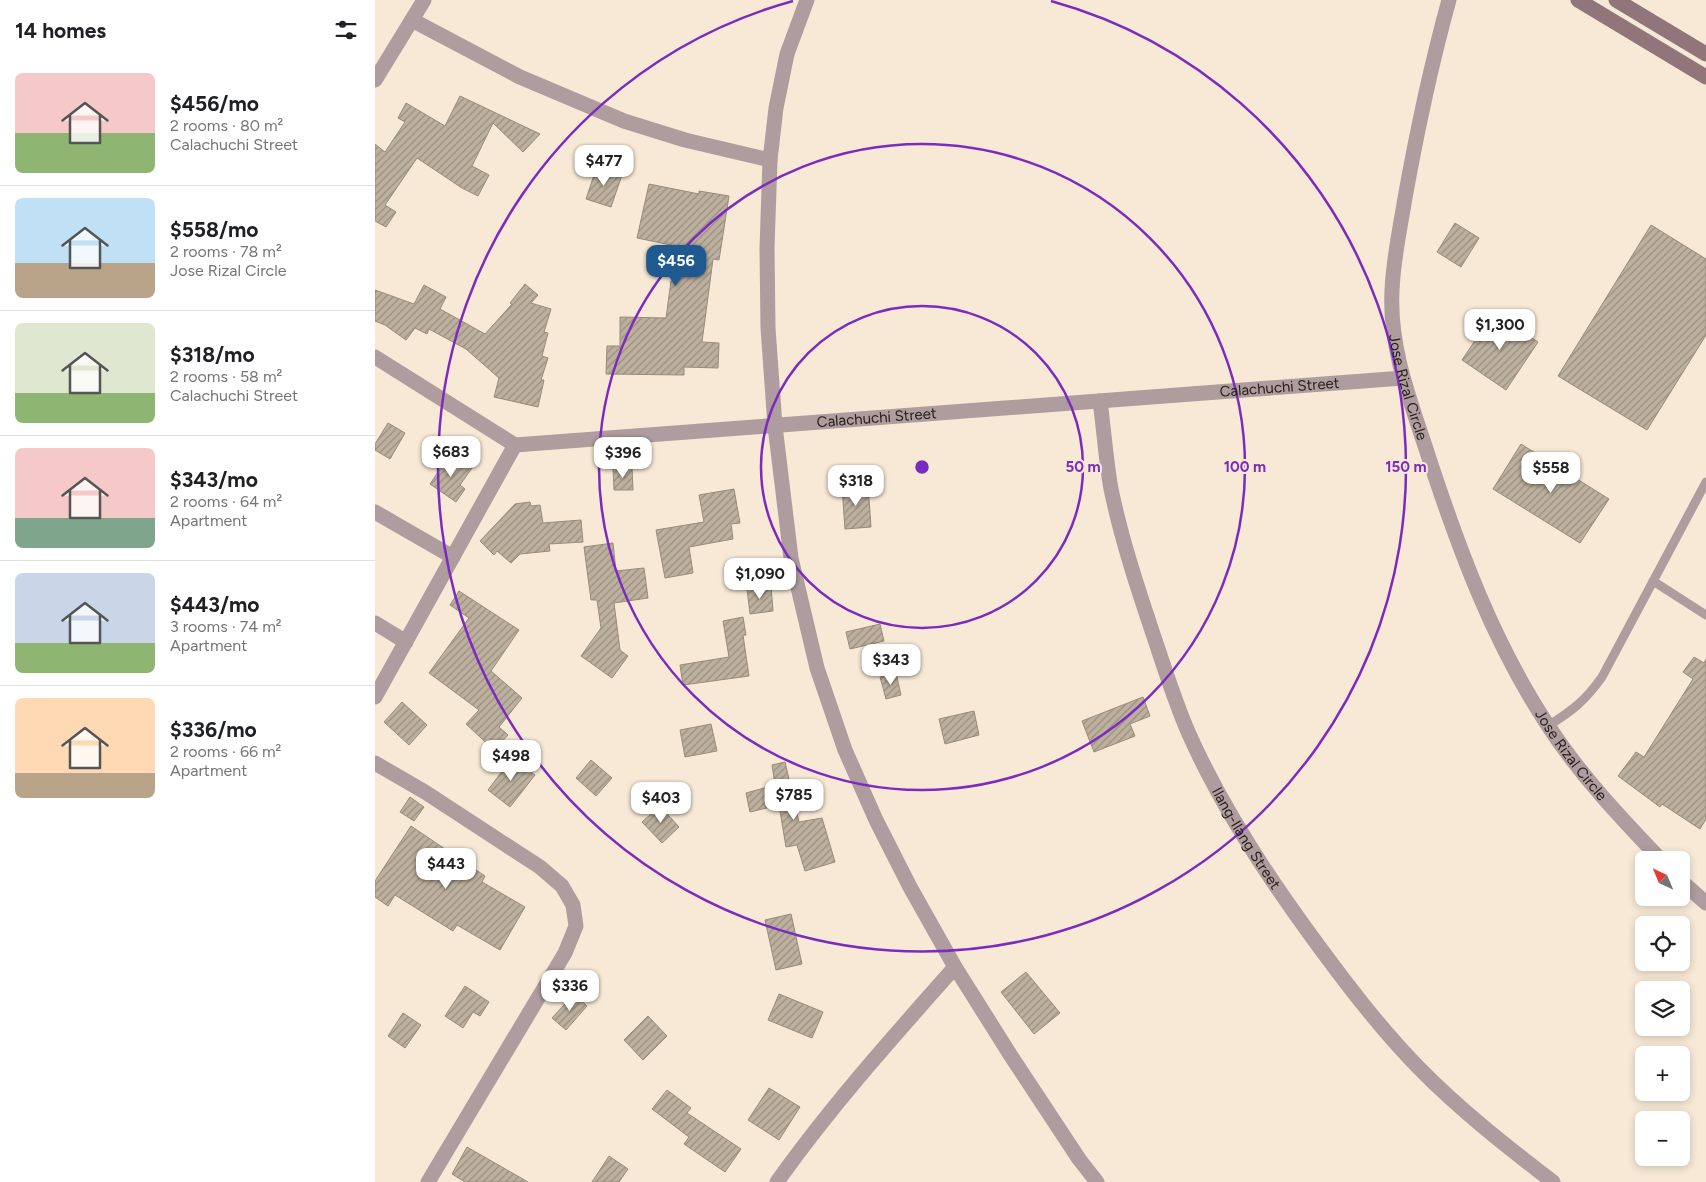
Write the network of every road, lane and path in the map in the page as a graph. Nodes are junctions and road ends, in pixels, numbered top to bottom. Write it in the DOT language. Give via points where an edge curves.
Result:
graph roads {
  1 [pos="424,0"];
  2 [pos="807,0"];
  3 [pos="1449,0"];
  4 [pos="1578,0"];
  5 [pos="1616,0"];
  6 [pos="412,20"];
  7 [pos="1706,54"];
  8 [pos="1706,77"];
  9 [pos="375,80"];
  10 [pos="770,160"];
  11 [pos="375,357"];
  12 [pos="1403,378"];
  13 [pos="1100,402"];
  14 [pos="775,426"];
  15 [pos="515,445"];
  16 [pos="1706,482"];
  17 [pos="375,512"];
  18 [pos="453,557"];
  19 [pos="1653,581"];
  20 [pos="1706,615"];
  21 [pos="375,623"];
  22 [pos="406,642"];
  23 [pos="375,697"];
  24 [pos="1548,726"];
  25 [pos="375,763"];
  26 [pos="1652,851"];
  27 [pos="1690,889"];
  28 [pos="1706,903"];
  29 [pos="955,967"];
  30 [pos="428,1182"];
  31 [pos="777,1182"];
  32 [pos="1097,1182"];
  33 [pos="1553,1182"];
  1 -- 6 [label="street"];
  2 -- 10 [label="street" via="787,54"];
  3 -- 12 [label="street, Jose Rizal Circle" via="1424,100 1397,245 1392,301 1394,334"];
  4 -- 8 [label="street"];
  5 -- 7 [label="street"];
  6 -- 9 [label="street"];
  6 -- 10 [label="street" via="520,78 624,121 685,140"];
  10 -- 14 [label="street" via="768,328"];
  11 -- 15 [label="street"];
  12 -- 13 [label="street, Calachuchi Street"];
  12 -- 24 [label="street, Jose Rizal Circle" via="1461,552 1511,663"];
  13 -- 14 [label="street, Calachuchi Street"];
  13 -- 33 [label="street, Ilang-Ilang Street" via="1111,487 1145,609 1189,733 1238,828 1277,890 1373,1017 1457,1104"];
  14 -- 15 [label="street, Calachuchi Street"];
  14 -- 29 [label="street" via="791,558 821,677 845,750 876,820"];
  15 -- 18 [label="street"];
  16 -- 19 [label="lane"];
  17 -- 18 [label="street"];
  18 -- 22 [label="street"];
  19 -- 20 [label="lane"];
  19 -- 24 [label="lane" via="1589,696"];
  21 -- 22 [label="street"];
  22 -- 23 [label="street"];
  24 -- 26 [label="street, Jose Rizal Circle" via="1578,768"];
  25 -- 30 [label="street" via="540,867 562,886 573,905 576,926 565,953"];
  27 -- 28 [label="street"];
  29 -- 31 [label="street" via="809,1137"];
  29 -- 32 [label="street"];
}
